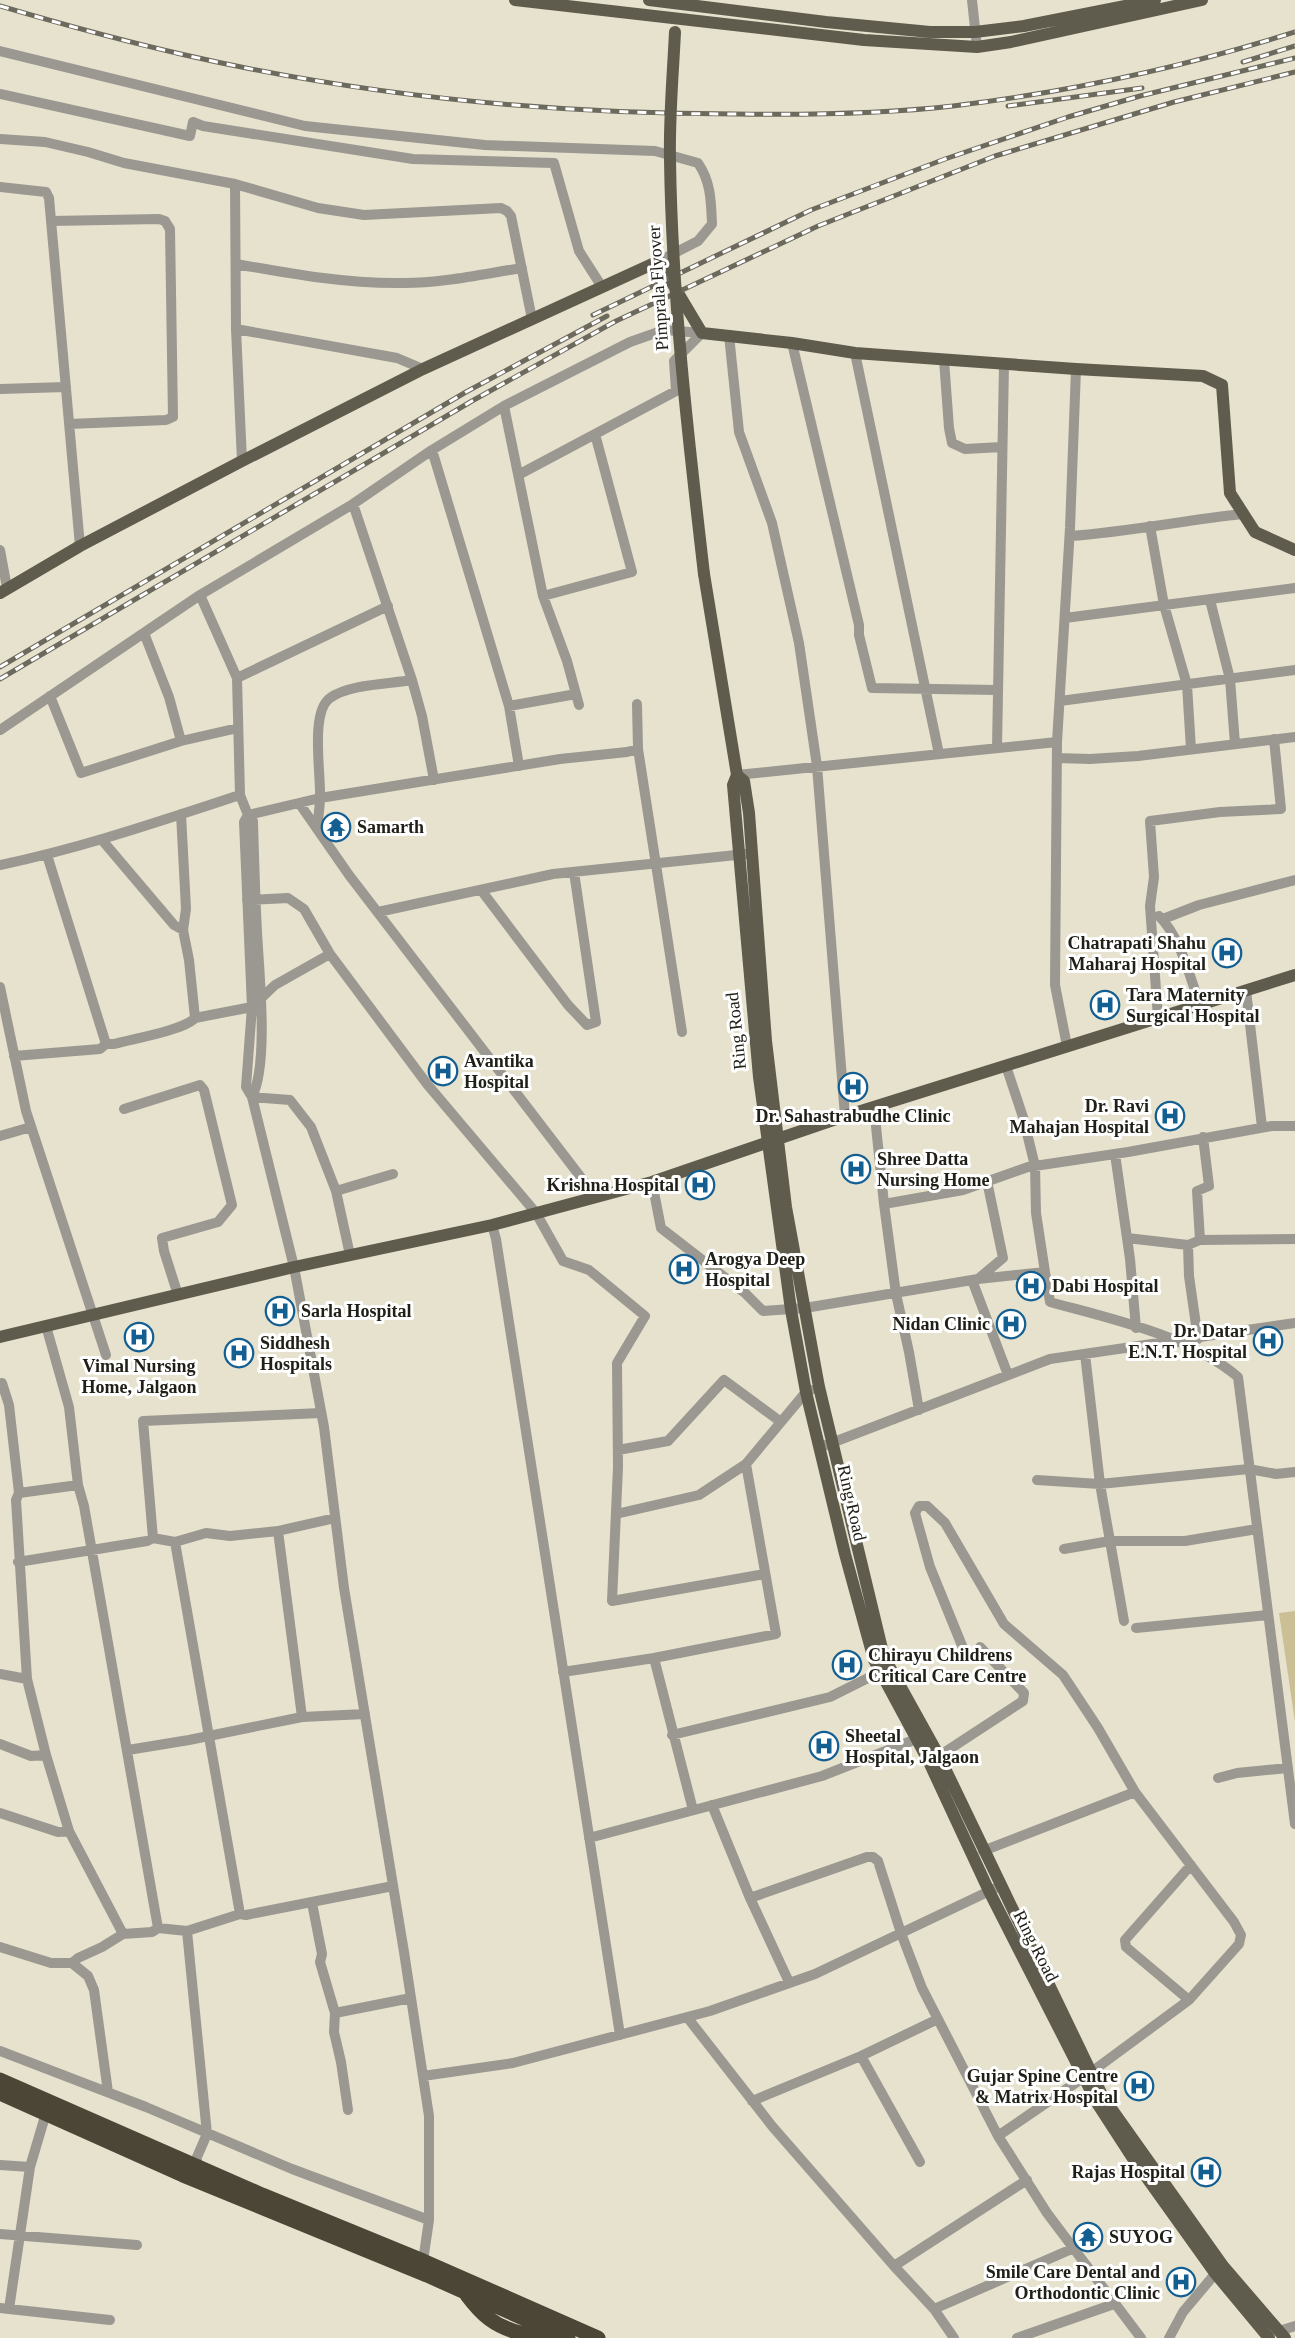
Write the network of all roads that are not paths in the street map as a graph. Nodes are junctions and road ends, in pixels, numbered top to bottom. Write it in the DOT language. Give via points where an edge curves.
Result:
graph roads {
  1 [pos="521,0"];
  2 [pos="649,0"];
  3 [pos="972,0"];
  4 [pos="1155,0"];
  5 [pos="1202,0"];
  6 [pos="668,1"];
  7 [pos="675,18"];
  8 [pos="975,32"];
  9 [pos="976,47"];
  10 [pos="0,51"];
  11 [pos="0,94"];
  12 [pos="0,139"];
  13 [pos="235,184"];
  14 [pos="0,187"];
  15 [pos="51,221"];
  16 [pos="659,261"];
  17 [pos="236,264"];
  18 [pos="522,268"];
  19 [pos="602,287"];
  20 [pos="532,319"];
  21 [pos="236,329"];
  22 [pos="702,333"];
  23 [pos="729,335"];
  24 [pos="792,343"];
  25 [pos="855,353"];
  26 [pos="944,360"];
  27 [pos="1004,364"];
  28 [pos="423,369"];
  29 [pos="1076,369"];
  30 [pos="66,387"];
  31 [pos="0,388"];
  32 [pos="504,406"];
  33 [pos="69,424"];
  34 [pos="595,434"];
  35 [pos="1002,447"];
  36 [pos="432,450"];
  37 [pos="242,460"];
  38 [pos="519,474"];
  39 [pos="353,504"];
  40 [pos="1243,514"];
  41 [pos="1150,526"];
  42 [pos="1070,536"];
  43 [pos="80,546"];
  44 [pos="0,550"];
  45 [pos="1295,550"];
  46 [pos="704,574"];
  47 [pos="1295,588"];
  48 [pos="4,590"];
  49 [pos="200,595"];
  50 [pos="543,596"];
  51 [pos="1210,600"];
  52 [pos="1164,605"];
  53 [pos="388,606"];
  54 [pos="1065,618"];
  55 [pos="144,633"];
  56 [pos="1295,670"];
  57 [pos="237,678"];
  58 [pos="1230,679"];
  59 [pos="412,680"];
  60 [pos="1187,685"];
  61 [pos="926,690"];
  62 [pos="998,690"];
  63 [pos="576,694"];
  64 [pos="50,696"];
  65 [pos="1060,701"];
  66 [pos="637,704"];
  67 [pos="579,705"];
  68 [pos="509,706"];
  69 [pos="238,728"];
  70 [pos="0,730"];
  71 [pos="1274,740"];
  72 [pos="1295,740"];
  73 [pos="181,741"];
  74 [pos="1057,742"];
  75 [pos="1234,744"];
  76 [pos="638,748"];
  77 [pos="997,748"];
  78 [pos="1191,748"];
  79 [pos="939,754"];
  80 [pos="1057,758"];
  81 [pos="519,766"];
  82 [pos="817,766"];
  83 [pos="737,775"];
  84 [pos="434,780"];
  85 [pos="240,795"];
  86 [pos="320,798"];
  87 [pos="299,803"];
  88 [pos="181,814"];
  89 [pos="248,815"];
  90 [pos="317,829"];
  91 [pos="102,840"];
  92 [pos="746,854"];
  93 [pos="47,855"];
  94 [pos="656,863"];
  95 [pos="0,865"];
  96 [pos="574,872"];
  97 [pos="1295,880"];
  98 [pos="480,890"];
  99 [pos="251,899"];
  100 [pos="1150,906"];
  101 [pos="378,912"];
  102 [pos="1162,919"];
  103 [pos="183,930"];
  104 [pos="330,954"];
  105 [pos="1295,975"];
  106 [pos="0,987"];
  107 [pos="1246,990"];
  108 [pos="261,998"];
  109 [pos="1200,1005"];
  110 [pos="252,1007"];
  111 [pos="195,1018"];
  112 [pos="1158,1018"];
  113 [pos="682,1032"];
  114 [pos="106,1044"];
  115 [pos="1067,1046"];
  116 [pos="14,1056"];
  117 [pos="1005,1066"];
  118 [pos="252,1097"];
  119 [pos="874,1107"];
  120 [pos="124,1109"];
  121 [pos="844,1116"];
  122 [pos="1295,1126"];
  123 [pos="31,1127"];
  124 [pos="1262,1127"];
  125 [pos="0,1136"];
  126 [pos="1203,1137"];
  127 [pos="772,1141"];
  128 [pos="1115,1154"];
  129 [pos="1035,1166"];
  130 [pos="393,1174"];
  131 [pos="987,1181"];
  132 [pos="652,1182"];
  133 [pos="336,1191"];
  134 [pos="596,1197"];
  135 [pos="884,1204"];
  136 [pos="536,1213"];
  137 [pos="492,1225"];
  138 [pos="1127,1238"];
  139 [pos="1295,1239"];
  140 [pos="1200,1240"];
  141 [pos="1188,1245"];
  142 [pos="350,1255"];
  143 [pos="294,1267"];
  144 [pos="1045,1272"];
  145 [pos="975,1280"];
  146 [pos="896,1294"];
  147 [pos="178,1295"];
  148 [pos="806,1308"];
  149 [pos="792,1310"];
  150 [pos="92,1315"];
  151 [pos="1295,1323"];
  152 [pos="46,1326"];
  153 [pos="1136,1328"];
  154 [pos="1,1333"];
  155 [pos="1198,1339"];
  156 [pos="1178,1342"];
  157 [pos="1085,1354"];
  158 [pos="106,1355"];
  159 [pos="1008,1375"];
  160 [pos="2,1383"];
  161 [pos="819,1387"];
  162 [pos="806,1392"];
  163 [pos="919,1410"];
  164 [pos="321,1413"];
  165 [pos="780,1422"];
  166 [pos="834,1442"];
  167 [pos="821,1447"];
  168 [pos="618,1450"];
  169 [pos="746,1464"];
  170 [pos="1249,1469"];
  171 [pos="1295,1472"];
  172 [pos="1038,1480"];
  173 [pos="78,1485"];
  174 [pos="1100,1485"];
  175 [pos="18,1493"];
  176 [pos="616,1514"];
  177 [pos="335,1518"];
  178 [pos="1257,1529"];
  179 [pos="278,1531"];
  180 [pos="153,1538"];
  181 [pos="1110,1540"];
  182 [pos="175,1542"];
  183 [pos="1064,1549"];
  184 [pos="91,1552"];
  185 [pos="18,1562"];
  186 [pos="765,1574"];
  187 [pos="1268,1615"];
  188 [pos="1124,1621"];
  189 [pos="1136,1628"];
  190 [pos="980,1647"];
  191 [pos="965,1653"];
  192 [pos="654,1658"];
  193 [pos="884,1670"];
  194 [pos="563,1672"];
  195 [pos="0,1674"];
  196 [pos="27,1679"];
  197 [pos="365,1714"];
  198 [pos="302,1717"];
  199 [pos="209,1735"];
  200 [pos="672,1736"];
  201 [pos="922,1738"];
  202 [pos="0,1744"];
  203 [pos="128,1750"];
  204 [pos="46,1755"];
  205 [pos="939,1756"];
  206 [pos="1288,1768"];
  207 [pos="1218,1778"];
  208 [pos="1135,1792"];
  209 [pos="712,1805"];
  210 [pos="693,1810"];
  211 [pos="0,1814"];
  212 [pos="1295,1824"];
  213 [pos="69,1831"];
  214 [pos="590,1838"];
  215 [pos="983,1851"];
  216 [pos="1191,1865"];
  217 [pos="393,1886"];
  218 [pos="994,1889"];
  219 [pos="750,1898"];
  220 [pos="312,1903"];
  221 [pos="240,1914"];
  222 [pos="158,1928"];
  223 [pos="188,1931"];
  224 [pos="901,1933"];
  225 [pos="123,1934"];
  226 [pos="0,1947"];
  227 [pos="72,1963"];
  228 [pos="789,1982"];
  229 [pos="411,1998"];
  230 [pos="1189,2000"];
  231 [pos="335,2013"];
  232 [pos="687,2017"];
  233 [pos="938,2019"];
  234 [pos="620,2035"];
  235 [pos="0,2051"];
  236 [pos="861,2056"];
  237 [pos="1086,2075"];
  238 [pos="423,2076"];
  239 [pos="0,2080"];
  240 [pos="108,2092"];
  241 [pos="0,2093"];
  242 [pos="752,2101"];
  243 [pos="348,2110"];
  244 [pos="46,2113"];
  245 [pos="207,2134"];
  246 [pos="998,2136"];
  247 [pos="920,2162"];
  248 [pos="0,2165"];
  249 [pos="30,2167"];
  250 [pos="192,2168"];
  251 [pos="1027,2180"];
  252 [pos="429,2220"];
  253 [pos="0,2234"];
  254 [pos="20,2236"];
  255 [pos="137,2245"];
  256 [pos="1074,2248"];
  257 [pos="423,2261"];
  258 [pos="894,2266"];
  259 [pos="1219,2269"];
  260 [pos="465,2292"];
  261 [pos="1114,2304"];
  262 [pos="4,2309"];
  263 [pos="934,2309"];
  264 [pos="110,2320"];
  265 [pos="1295,2326"];
  266 [pos="594,2336"];
  267 [pos="1277,2336"];
  268 [pos="543,2338"];
  269 [pos="568,2338"];
  270 [pos="606,2338"];
  271 [pos="954,2338"];
  272 [pos="1017,2338"];
  273 [pos="1141,2338"];
  274 [pos="1169,2338"];
  1 -- 7 [label="main road"];
  2 -- 6 [label="main road"];
  3 -- 8 [label="street"];
  4 -- 8 [label="main road" via="1024,27"];
  5 -- 9 [label="main road"];
  6 -- 7 [label="main road, Pimprala Flyover"];
  6 -- 8 [label="main road" via="838,23"];
  7 -- 9 [label="main road" via="864,40"];
  7 -- 46 [label="main road, Pimprala Flyover, bridge" via="671,209 683,395"];
  8 -- 9 [label="street"];
  10 -- 16 [label="street" via="305,126 485,145 655,151 698,163 711,195 712,224 698,241"];
  11 -- 19 [label="street" via="190,136 193,122 413,159 554,163 579,251"];
  12 -- 13 [label="street" via="45,142 124,163"];
  13 -- 17 [label="street"];
  13 -- 18 [label="street" via="318,208 364,215 501,208 511,216"];
  14 -- 15 [label="street" via="46,192"];
  15 -- 30 [label="street"];
  15 -- 33 [label="street" via="159,219 170,229 173,417"];
  16 -- 19 [label="main road"];
  16 -- 22 [label="main road"];
  17 -- 18 [label="street" via="329,280 378,283"];
  17 -- 21 [label="street"];
  18 -- 20 [label="street"];
  19 -- 20 [label="main road"];
  20 -- 28 [label="main road"];
  21 -- 28 [label="street" via="397,358"];
  21 -- 37 [label="street"];
  22 -- 23 [label="main road"];
  22 -- 32 [label="street" via="664,330 630,342"];
  22 -- 34 [label="street" via="674,361 676,391"];
  23 -- 24 [label="main road"];
  23 -- 82 [label="street" via="739,432 775,534 799,644"];
  24 -- 25 [label="main road"];
  24 -- 61 [label="street" via="872,688"];
  25 -- 26 [label="main road"];
  25 -- 61 [label="street"];
  26 -- 27 [label="main road"];
  26 -- 35 [label="street" via="952,443 965,449"];
  27 -- 29 [label="main road"];
  27 -- 35 [label="street"];
  28 -- 37 [label="main road"];
  29 -- 40 [label="main road" via="1203,376 1222,385 1230,493"];
  29 -- 42 [label="street"];
  30 -- 31 [label="street"];
  30 -- 33 [label="street"];
  32 -- 36 [label="street"];
  32 -- 38 [label="street"];
  33 -- 43 [label="street"];
  34 -- 38 [label="street"];
  34 -- 50 [label="street" via="632,573"];
  35 -- 62 [label="street"];
  36 -- 39 [label="street"];
  36 -- 68 [label="street"];
  37 -- 43 [label="main road"];
  38 -- 50 [label="street"];
  39 -- 49 [label="street"];
  39 -- 53 [label="street"];
  40 -- 41 [label="street"];
  40 -- 45 [label="main road" via="1255,532"];
  41 -- 42 [label="street"];
  41 -- 52 [label="street"];
  42 -- 54 [label="street"];
  43 -- 48 [label="main road"];
  44 -- 48 [label="street"];
  46 -- 83 [label="main road, Ring Road"];
  47 -- 51 [label="street"];
  49 -- 55 [label="street"];
  49 -- 57 [label="street"];
  50 -- 63 [label="street"];
  51 -- 52 [label="street"];
  51 -- 58 [label="street"];
  52 -- 54 [label="street"];
  52 -- 60 [label="street"];
  53 -- 57 [label="street"];
  53 -- 59 [label="street"];
  54 -- 65 [label="street"];
  55 -- 64 [label="street"];
  55 -- 73 [label="street"];
  56 -- 58 [label="street"];
  57 -- 69 [label="street"];
  58 -- 60 [label="street"];
  58 -- 75 [label="street"];
  59 -- 84 [label="street"];
  59 -- 86 [label="street" via="346,690 324,704 319,721"];
  60 -- 65 [label="street"];
  60 -- 78 [label="street"];
  61 -- 62 [label="street"];
  61 -- 79 [label="street"];
  62 -- 77 [label="street"];
  63 -- 67 [label="street"];
  63 -- 68 [label="street"];
  64 -- 70 [label="street"];
  64 -- 73 [label="street" via="81,773"];
  65 -- 74 [label="street"];
  66 -- 76 [label="street"];
  68 -- 81 [label="street"];
  69 -- 73 [label="street"];
  69 -- 85 [label="street"];
  71 -- 72 [label="street"];
  71 -- 75 [label="street"];
  71 -- 100 [label="street" via="1281,809 1150,821 1154,877"];
  74 -- 77 [label="street"];
  74 -- 80 [label="street"];
  75 -- 78 [label="street"];
  76 -- 81 [label="street"];
  76 -- 94 [label="street"];
  77 -- 79 [label="street"];
  78 -- 80 [label="street" via="1138,756"];
  79 -- 82 [label="street"];
  80 -- 115 [label="street" via="1055,985"];
  81 -- 84 [label="street"];
  82 -- 83 [label="street"];
  82 -- 121 [label="street"];
  83 -- 92 [label="main road, Ring Road" via="733,785"];
  84 -- 86 [label="street"];
  85 -- 88 [label="street"];
  85 -- 89 [label="street"];
  86 -- 87 [label="street"];
  86 -- 90 [label="street"];
  87 -- 89 [label="street"];
  87 -- 90 [label="street"];
  88 -- 91 [label="street"];
  88 -- 103 [label="street" via="186,909"];
  89 -- 99 [label="street" via="244,822"];
  90 -- 101 [label="street"];
  91 -- 93 [label="street"];
  91 -- 103 [label="street" via="174,925"];
  92 -- 94 [label="street"];
  92 -- 127 [label="main road, Ring Road" via="750,999"];
  93 -- 95 [label="street"];
  93 -- 114 [label="street"];
  94 -- 96 [label="street"];
  94 -- 113 [label="street"];
  96 -- 98 [label="street"];
  96 -- 98 [label="street" via="596,1022 587,1024"];
  97 -- 102 [label="street" via="1199,905"];
  98 -- 101 [label="street"];
  99 -- 104 [label="street" via="288,897 304,909"];
  99 -- 108 [label="street"];
  99 -- 110 [label="street"];
  100 -- 102 [label="street"];
  100 -- 112 [label="street"];
  101 -- 134 [label="street"];
  102 -- 109 [label="street" via="1185,962"];
  103 -- 111 [label="street"];
  104 -- 108 [label="street" via="275,985"];
  104 -- 136 [label="street" via="427,1084"];
  105 -- 107 [label="main road"];
  106 -- 116 [label="street"];
  107 -- 109 [label="main road"];
  107 -- 124 [label="street"];
  108 -- 110 [label="street"];
  108 -- 118 [label="street" via="260,1059 257,1088"];
  109 -- 112 [label="main road"];
  110 -- 111 [label="street"];
  110 -- 118 [label="street" via="246,1087"];
  111 -- 114 [label="street" via="166,1030"];
  112 -- 115 [label="main road"];
  114 -- 116 [label="street" via="99,1049"];
  115 -- 117 [label="main road"];
  116 -- 123 [label="street"];
  117 -- 119 [label="main road"];
  117 -- 129 [label="street"];
  118 -- 133 [label="street" via="290,1100 311,1127"];
  118 -- 143 [label="street"];
  119 -- 121 [label="main road"];
  119 -- 135 [label="street"];
  120 -- 147 [label="street" via="201,1086 204,1090 232,1205 218,1222 162,1238"];
  121 -- 127 [label="main road"];
  122 -- 124 [label="street"];
  123 -- 125 [label="street"];
  123 -- 150 [label="street"];
  124 -- 126 [label="street"];
  126 -- 128 [label="street"];
  126 -- 140 [label="street" via="1209,1186 1197,1191"];
  127 -- 132 [label="main road"];
  127 -- 148 [label="main road"];
  127 -- 149 [label="main road, Ring Road"];
  128 -- 129 [label="street"];
  128 -- 138 [label="street"];
  129 -- 131 [label="street"];
  129 -- 144 [label="street" via="1036,1213"];
  130 -- 133 [label="street"];
  131 -- 135 [label="street" via="963,1190"];
  131 -- 145 [label="street" via="1003,1258"];
  132 -- 134 [label="main road"];
  132 -- 149 [label="street" via="660,1228 763,1311"];
  133 -- 142 [label="street"];
  134 -- 136 [label="main road"];
  135 -- 146 [label="street"];
  136 -- 137 [label="main road"];
  136 -- 168 [label="street" via="563,1260 589,1270 645,1316 617,1363"];
  137 -- 142 [label="main road"];
  137 -- 194 [label="street"];
  138 -- 141 [label="street"];
  138 -- 153 [label="street"];
  139 -- 140 [label="street"];
  140 -- 141 [label="street"];
  141 -- 155 [label="street"];
  142 -- 143 [label="main road"];
  143 -- 147 [label="main road"];
  143 -- 164 [label="street"];
  144 -- 145 [label="street"];
  144 -- 153 [label="street" via="1050,1302"];
  145 -- 146 [label="street"];
  145 -- 159 [label="street"];
  146 -- 148 [label="street"];
  146 -- 163 [label="street"];
  147 -- 150 [label="main road"];
  148 -- 149 [label="street"];
  148 -- 161 [label="main road"];
  149 -- 162 [label="main road, Ring Road"];
  150 -- 152 [label="main road"];
  150 -- 158 [label="street"];
  151 -- 155 [label="street"];
  152 -- 154 [label="main road"];
  152 -- 173 [label="street" via="69,1407"];
  153 -- 156 [label="street"];
  155 -- 156 [label="street"];
  156 -- 157 [label="street"];
  156 -- 170 [label="street" via="1219,1361 1238,1377"];
  157 -- 159 [label="street" via="1050,1359"];
  157 -- 174 [label="street"];
  159 -- 163 [label="street"];
  160 -- 175 [label="street" via="9,1405"];
  161 -- 162 [label="street"];
  161 -- 166 [label="main road"];
  162 -- 165 [label="street"];
  162 -- 167 [label="main road, Ring Road"];
  163 -- 166 [label="street"];
  164 -- 177 [label="street"];
  164 -- 180 [label="street" via="142,1421"];
  165 -- 168 [label="street" via="724,1380 668,1441"];
  165 -- 169 [label="street"];
  166 -- 167 [label="street"];
  166 -- 193 [label="main road"];
  167 -- 193 [label="main road, Ring Road" via="874,1660"];
  168 -- 176 [label="street"];
  169 -- 176 [label="street" via="699,1495"];
  169 -- 186 [label="street"];
  170 -- 171 [label="street" via="1276,1474"];
  170 -- 174 [label="street"];
  170 -- 178 [label="street"];
  172 -- 174 [label="street"];
  173 -- 175 [label="street"];
  173 -- 184 [label="street"];
  174 -- 181 [label="street"];
  175 -- 185 [label="street"];
  176 -- 186 [label="street" via="612,1601"];
  177 -- 179 [label="street"];
  177 -- 197 [label="street"];
  178 -- 181 [label="street" via="1185,1541"];
  178 -- 187 [label="street"];
  179 -- 182 [label="street" via="230,1536 206,1533"];
  179 -- 198 [label="street"];
  180 -- 182 [label="street"];
  180 -- 184 [label="street"];
  181 -- 183 [label="street"];
  181 -- 188 [label="street"];
  182 -- 199 [label="street"];
  184 -- 185 [label="street"];
  184 -- 203 [label="street"];
  185 -- 196 [label="street"];
  186 -- 192 [label="street" via="776,1634"];
  187 -- 189 [label="street"];
  187 -- 206 [label="street"];
  190 -- 205 [label="street" via="1025,1698"];
  191 -- 208 [label="street" via="930,1567 915,1513 919,1506 927,1506 945,1523 1005,1624 1063,1675"];
  192 -- 194 [label="street"];
  192 -- 200 [label="street"];
  193 -- 200 [label="street" via="830,1697"];
  193 -- 201 [label="main road, Ring Road"];
  194 -- 214 [label="street"];
  195 -- 196 [label="street"];
  196 -- 204 [label="street"];
  197 -- 198 [label="street"];
  197 -- 217 [label="street"];
  198 -- 199 [label="street"];
  199 -- 203 [label="street"];
  199 -- 221 [label="street"];
  200 -- 210 [label="street"];
  201 -- 205 [label="main road"];
  201 -- 209 [label="street" via="822,1776"];
  201 -- 218 [label="main road, Ring Road" via="929,1762"];
  202 -- 204 [label="street" via="31,1756"];
  203 -- 222 [label="street"];
  204 -- 213 [label="street"];
  205 -- 215 [label="main road"];
  206 -- 207 [label="street"];
  206 -- 212 [label="street"];
  208 -- 215 [label="street"];
  208 -- 216 [label="street"];
  209 -- 210 [label="street"];
  209 -- 219 [label="street"];
  210 -- 214 [label="street"];
  211 -- 213 [label="street" via="58,1832"];
  213 -- 225 [label="street"];
  214 -- 234 [label="street"];
  215 -- 218 [label="main road"];
  216 -- 230 [label="street" via="1241,1935 1239,1944"];
  216 -- 230 [label="street" via="1125,1940 1126,1947"];
  217 -- 220 [label="street"];
  217 -- 229 [label="street"];
  218 -- 224 [label="street"];
  218 -- 237 [label="main road, Ring Road"];
  219 -- 224 [label="street" via="873,1857 878,1861"];
  219 -- 228 [label="street"];
  220 -- 221 [label="street"];
  220 -- 231 [label="street" via="322,1954 320,1962"];
  221 -- 223 [label="street"];
  222 -- 223 [label="street"];
  222 -- 225 [label="street"];
  223 -- 245 [label="street"];
  224 -- 228 [label="street" via="815,1974"];
  224 -- 233 [label="street"];
  225 -- 227 [label="street"];
  226 -- 227 [label="street" via="51,1963"];
  227 -- 240 [label="street" via="88,1976 94,1990"];
  228 -- 232 [label="street"];
  229 -- 231 [label="street"];
  229 -- 238 [label="street"];
  230 -- 237 [label="street"];
  231 -- 243 [label="street" via="334,2032"];
  232 -- 234 [label="street"];
  232 -- 242 [label="street"];
  233 -- 236 [label="street"];
  233 -- 246 [label="street"];
  234 -- 238 [label="street" via="513,2063"];
  235 -- 240 [label="street"];
  236 -- 242 [label="street"];
  236 -- 247 [label="street"];
  237 -- 246 [label="street"];
  237 -- 259 [label="main road, Ring Road" via="1132,2157"];
  238 -- 252 [label="street" via="429,2116"];
  239 -- 250 [label="highway"];
  240 -- 245 [label="street"];
  241 -- 244 [label="highway"];
  242 -- 258 [label="street"];
  244 -- 249 [label="street"];
  244 -- 250 [label="highway"];
  245 -- 250 [label="street"];
  245 -- 252 [label="street"];
  246 -- 251 [label="street"];
  248 -- 249 [label="street"];
  249 -- 254 [label="street"];
  250 -- 257 [label="highway"];
  250 -- 260 [label="highway"];
  251 -- 256 [label="street"];
  251 -- 258 [label="street"];
  252 -- 257 [label="street"];
  253 -- 254 [label="street"];
  254 -- 255 [label="street"];
  254 -- 262 [label="street"];
  256 -- 261 [label="street"];
  256 -- 263 [label="street"];
  257 -- 266 [label="highway"];
  258 -- 263 [label="street"];
  259 -- 267 [label="main road, Ring Road"];
  259 -- 274 [label="street" via="1183,2312"];
  260 -- 268 [label="highway" via="481,2314 493,2322 520,2334"];
  260 -- 269 [label="highway"];
  261 -- 272 [label="street"];
  261 -- 273 [label="street"];
  262 -- 264 [label="street"];
  263 -- 271 [label="street"];
  265 -- 267 [label="street"];
  266 -- 270 [label="highway"];
}
